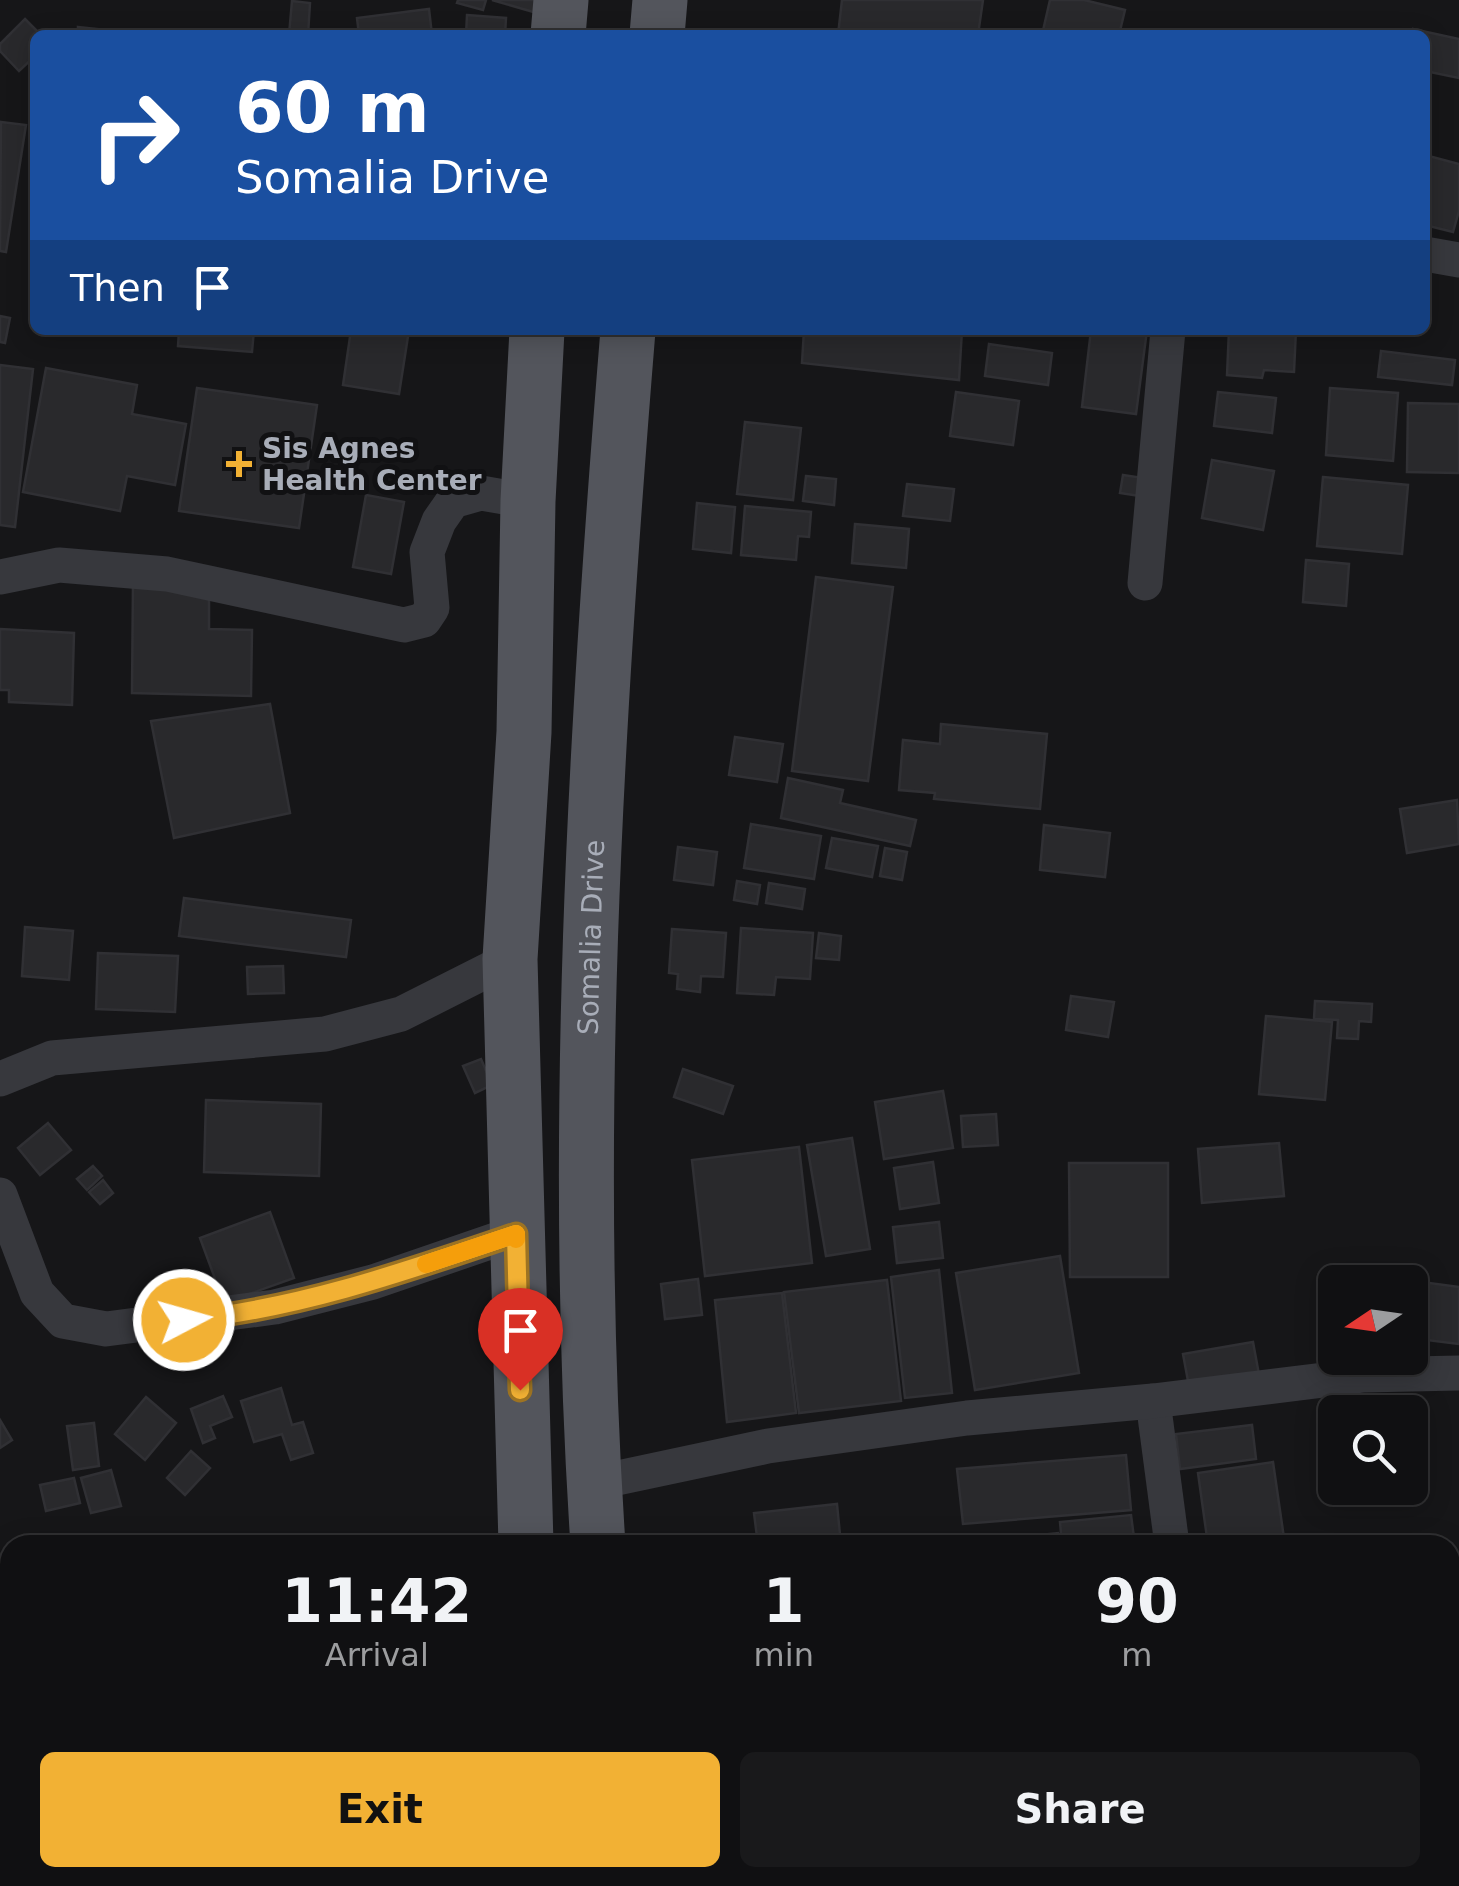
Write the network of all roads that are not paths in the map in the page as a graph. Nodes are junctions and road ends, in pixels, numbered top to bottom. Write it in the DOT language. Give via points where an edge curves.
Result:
graph roads {
  1 [pos="561,0"];
  2 [pos="660,0"];
  3 [pos="558,30"];
  4 [pos="658,30"];
  5 [pos="1430,255"];
  6 [pos="1459,260"];
  7 [pos="537,335"];
  8 [pos="628,335"];
  9 [pos="1168,335"];
  10 [pos="528,501"];
  11 [pos="0,577"];
  12 [pos="1145,583"];
  13 [pos="510,959"];
  14 [pos="0,1079"];
  15 [pos="0,1194"];
  16 [pos="516,1234"];
  17 [pos="1459,1372"];
  18 [pos="1153,1402"];
  19 [pos="594,1483"];
  20 [pos="526,1535"];
  21 [pos="597,1535"];
  22 [pos="1171,1535"];
  1 -- 3 [label="main road"];
  2 -- 4 [label="main road"];
  5 -- 6 [label="street"];
  7 -- 10 [label="main road"];
  8 -- 19 [label="main road, Somalia Drive" via="588,1003"];
  9 -- 12 [label="street"];
  10 -- 11 [label="street" via="480,493 453,501 427,552 432,608 424,620 404,625 167,574 59,565"];
  10 -- 13 [label="main road" via="524,732"];
  13 -- 14 [label="street" via="401,1014 325,1034 52,1058"];
  13 -- 16 [label="main road"];
  15 -- 16 [label="street" via="37,1292 64,1321 106,1329 275,1308"];
  16 -- 20 [label="main road"];
  17 -- 18 [label="street" via="1364,1375"];
  18 -- 19 [label="street" via="967,1418 768,1446"];
  18 -- 22 [label="street"];
  19 -- 21 [label="main road, Somalia Drive"];
}
